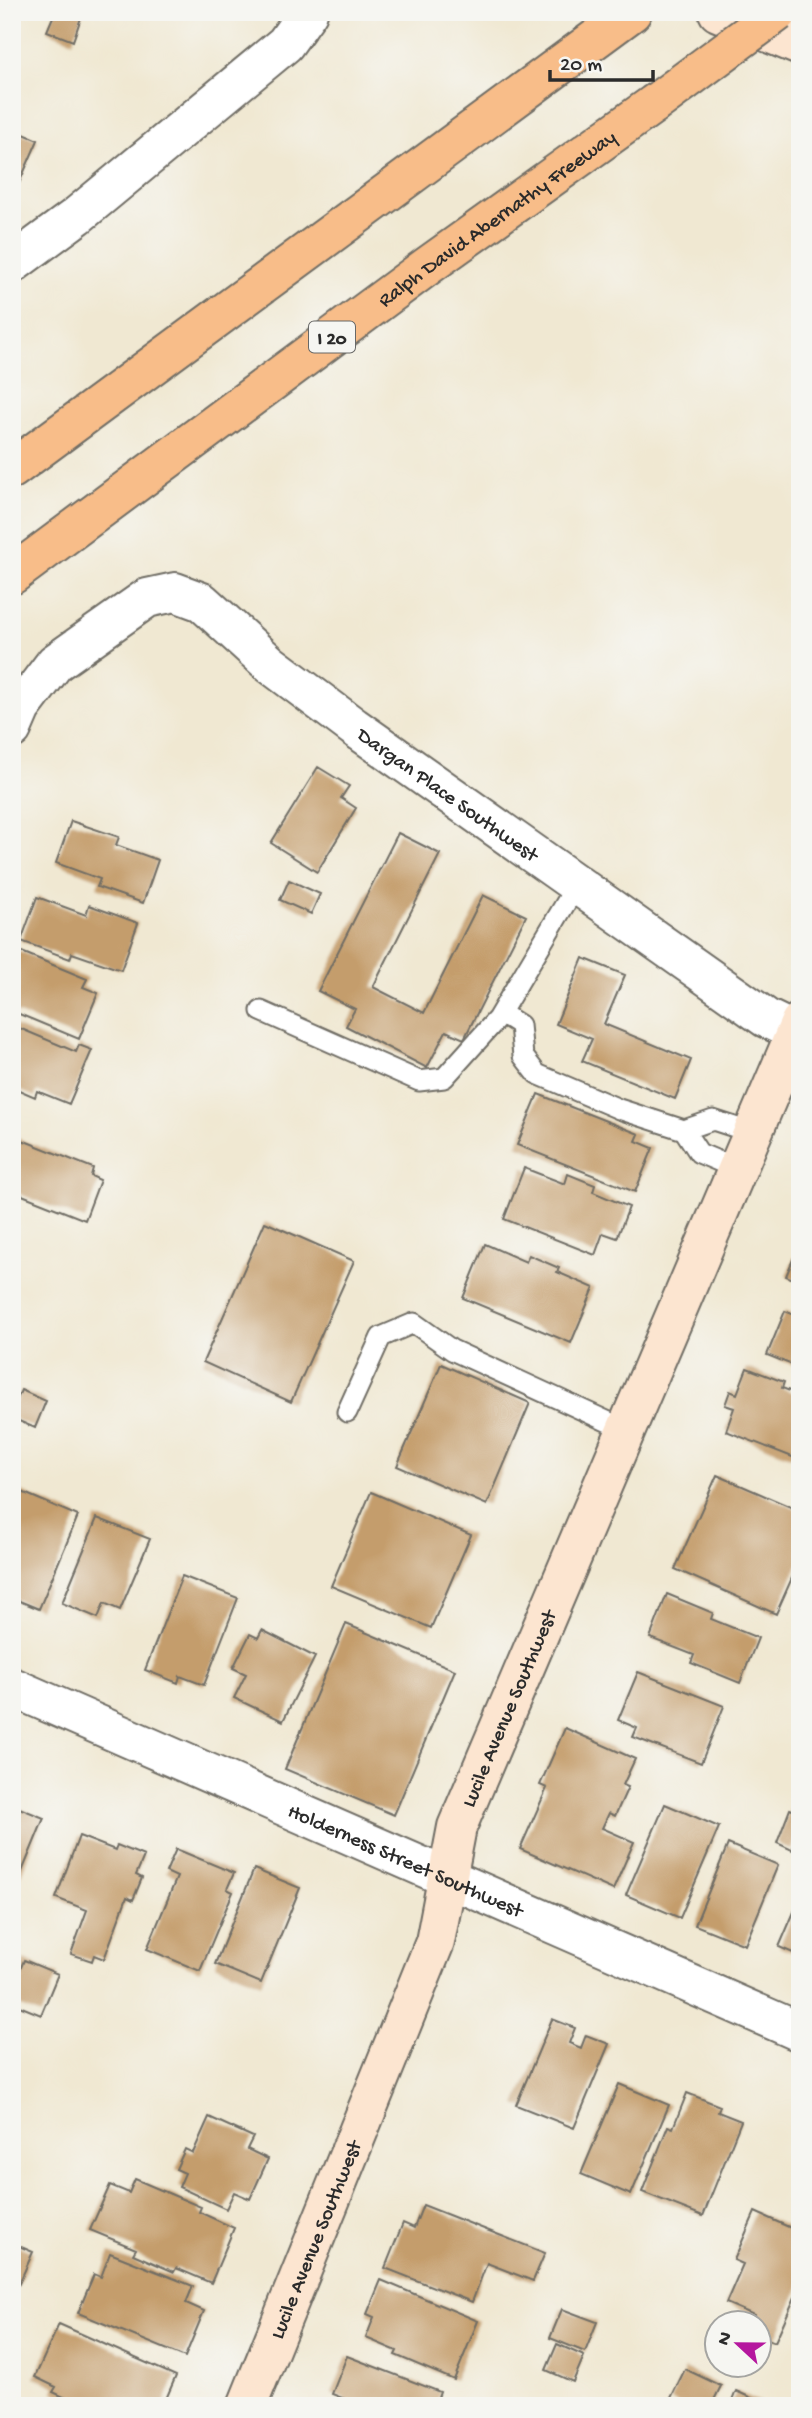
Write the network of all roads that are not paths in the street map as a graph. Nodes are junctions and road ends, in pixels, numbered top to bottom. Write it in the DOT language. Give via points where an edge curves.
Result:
graph roads {
  1 [pos="308,12"];
  2 [pos="632,12"];
  3 [pos="718,12"];
  4 [pos="778,12"];
  5 [pos="800,46"];
  6 [pos="12,264"];
  7 [pos="12,468"];
  8 [pos="12,575"];
  9 [pos="12,729"];
  10 [pos="577,884"];
  11 [pos="261,1011"];
  12 [pos="501,1013"];
  13 [pos="797,1027"];
  14 [pos="789,1079"];
  15 [pos="684,1130"];
  16 [pos="753,1133"];
  17 [pos="737,1169"];
  18 [pos="347,1412"];
  19 [pos="626,1430"];
  20 [pos="12,1687"];
  21 [pos="446,1877"];
  22 [pos="800,2032"];
  23 [pos="247,2406"];
  1 -- 6 [label="street" via="285,44"];
  2 -- 7 [label="highway"];
  3 -- 5 [label="street"];
  4 -- 8 [label="highway, Ralph David Abernathy Freeway / I 20, bridge"];
  9 -- 10 [label="street, Dargan Place Southwest" via="21,708 55,663 147,598 175,592 202,602 291,680"];
  10 -- 12 [label="lane"];
  10 -- 13 [label="street, Dargan Place Southwest" via="766,1018"];
  11 -- 12 [label="lane" via="419,1081 444,1078"];
  12 -- 15 [label="lane" via="520,1025 523,1056 537,1074 619,1109"];
  13 -- 14 [label="street, Lucile Avenue Southwest"];
  14 -- 16 [label="street, Lucile Avenue Southwest"];
  15 -- 16 [label="lane" via="713,1119"];
  15 -- 17 [label="lane" via="699,1153"];
  16 -- 17 [label="street, Lucile Avenue Southwest"];
  17 -- 19 [label="street, Lucile Avenue Southwest"];
  18 -- 19 [label="lane" via="381,1337 414,1323 452,1350"];
  19 -- 21 [label="street, Lucile Avenue Southwest" via="457,1827"];
  20 -- 21 [label="street, Holderness Street Southwest"];
  21 -- 22 [label="street, Holderness Street Southwest"];
  21 -- 23 [label="street, Lucile Avenue Southwest" via="435,1942"];
}
